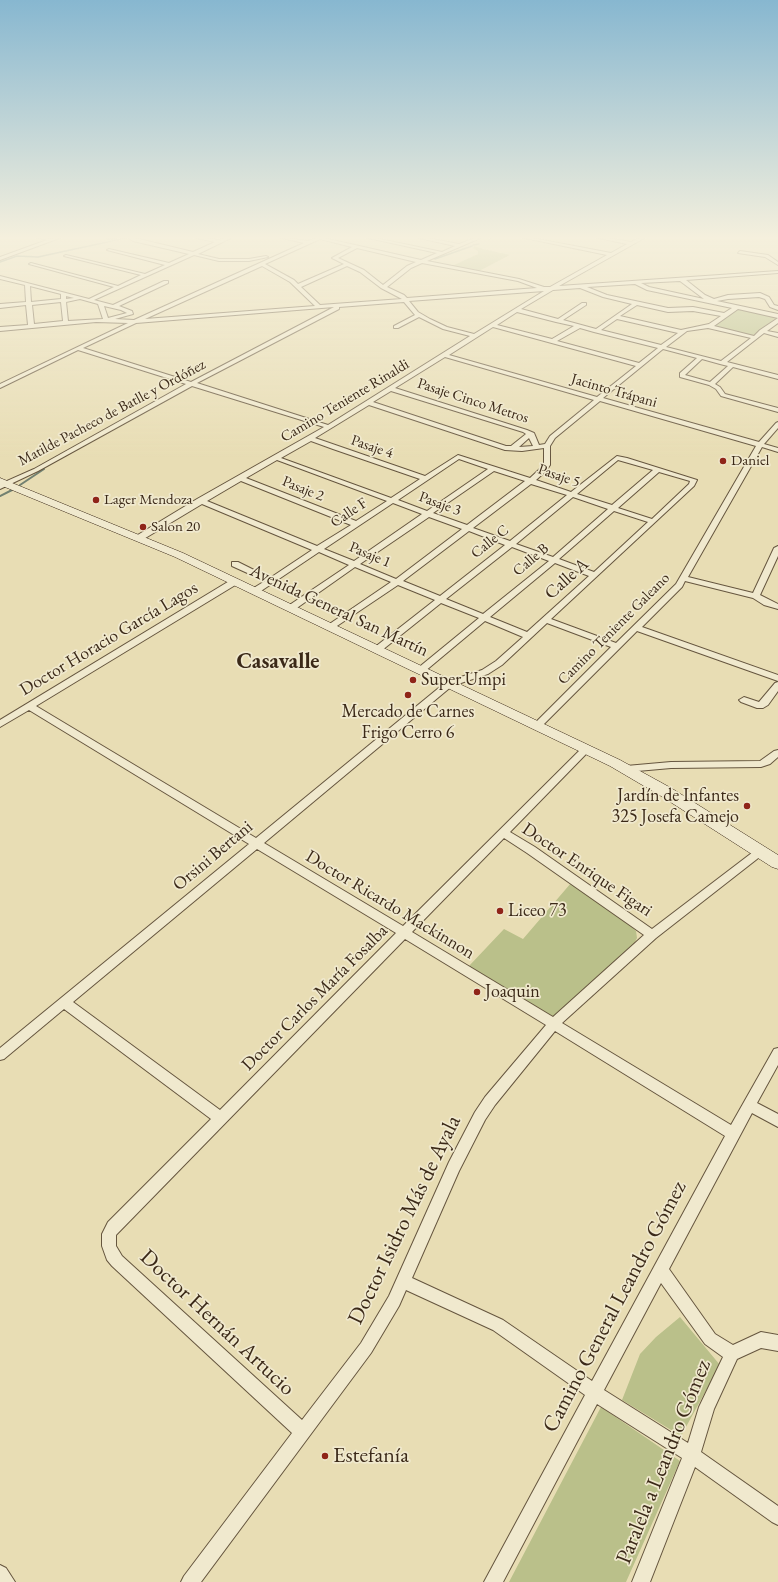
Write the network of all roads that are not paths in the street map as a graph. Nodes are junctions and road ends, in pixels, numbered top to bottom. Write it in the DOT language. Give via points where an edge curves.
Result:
graph roads {
  1 [pos="30,310"];
  2 [pos="64,310"];
  3 [pos="102,310"];
  4 [pos="126,310"];
  5 [pos="161,310"];
  6 [pos="284,310"];
  7 [pos="333,310"];
  8 [pos="414,310"];
  9 [pos="517,310"];
  10 [pos="575,310"];
  11 [pos="626,310"];
  12 [pos="667,310"];
  13 [pos="679,310"];
  14 [pos="698,310"];
  15 [pos="732,310"];
  16 [pos="750,310"];
  17 [pos="774,310"];
  18 [pos="768,314"];
  19 [pos="418,315"];
  20 [pos="724,315"];
  21 [pos="778,316"];
  22 [pos="616,317"];
  23 [pos="106,320"];
  24 [pos="778,320"];
  25 [pos="558,321"];
  26 [pos="134,322"];
  27 [pos="66,323"];
  28 [pos="492,325"];
  29 [pos="31,326"];
  30 [pos="578,326"];
  31 [pos="708,326"];
  32 [pos="396,327"];
  33 [pos="0,329"];
  34 [pos="596,331"];
  35 [pos="762,331"];
  36 [pos="682,332"];
  37 [pos="778,335"];
  38 [pos="475,336"];
  39 [pos="753,337"];
  40 [pos="553,341"];
  41 [pos="662,347"];
  42 [pos="78,348"];
  43 [pos="444,356"];
  44 [pos="701,357"];
  45 [pos="722,362"];
  46 [pos="640,365"];
  47 [pos="732,365"];
  48 [pos="778,377"];
  49 [pos="193,384"];
  50 [pos="711,384"];
  51 [pos="0,386"];
  52 [pos="392,389"];
  53 [pos="596,400"];
  54 [pos="369,403"];
  55 [pos="778,410"];
  56 [pos="778,424"];
  57 [pos="330,427"];
  58 [pos="529,433"];
  59 [pos="310,438"];
  60 [pos="760,445"];
  61 [pos="547,446"];
  62 [pos="537,447"];
  63 [pos="512,449"];
  64 [pos="778,450"];
  65 [pos="458,457"];
  66 [pos="276,458"];
  67 [pos="493,469"];
  68 [pos="658,469"];
  69 [pos="240,478"];
  70 [pos="425,478"];
  71 [pos="532,481"];
  72 [pos="2,484"];
  73 [pos="571,494"];
  74 [pos="392,500"];
  75 [pos="200,501"];
  76 [pos="613,508"];
  77 [pos="428,513"];
  78 [pos="652,522"];
  79 [pos="356,524"];
  80 [pos="469,528"];
  81 [pos="139,538"];
  82 [pos="511,544"];
  83 [pos="778,548"];
  84 [pos="318,549"];
  85 [pos="554,560"];
  86 [pos="235,564"];
  87 [pos="355,564"];
  88 [pos="595,575"];
  89 [pos="683,578"];
  90 [pos="271,580"];
  91 [pos="234,582"];
  92 [pos="397,582"];
  93 [pos="255,591"];
  94 [pos="756,596"];
  95 [pos="441,600"];
  96 [pos="778,607"];
  97 [pos="291,608"];
  98 [pos="484,618"];
  99 [pos="546,620"];
  100 [pos="331,627"];
  101 [pos="637,628"];
  102 [pos="529,636"];
  103 [pos="618,647"];
  104 [pos="378,649"];
  105 [pos="421,670"];
  106 [pos="778,678"];
  107 [pos="449,684"];
  108 [pos="778,685"];
  109 [pos="744,700"];
  110 [pos="30,706"];
  111 [pos="0,724"];
  112 [pos="537,726"];
  113 [pos="586,749"];
  114 [pos="777,753"];
  115 [pos="626,769"];
  116 [pos="503,833"];
  117 [pos="255,843"];
  118 [pos="761,852"];
  119 [pos="778,862"];
  120 [pos="405,933"];
  121 [pos="652,935"];
  122 [pos="64,1002"];
  123 [pos="553,1024"];
  124 [pos="778,1053"];
  125 [pos="0,1055"];
  126 [pos="749,1105"];
  127 [pos="220,1118"];
  128 [pos="778,1121"];
  129 [pos="733,1134"];
  130 [pos="108,1240"];
  131 [pos="660,1269"];
  132 [pos="403,1281"];
  133 [pos="778,1343"];
  134 [pos="732,1354"];
  135 [pos="594,1392"];
  136 [pos="303,1432"];
  137 [pos="692,1455"];
  138 [pos="778,1516"];
  139 [pos="0,1574"];
  140 [pos="6,1582"];
  141 [pos="190,1582"];
  142 [pos="493,1582"];
  143 [pos="641,1582"];
  1 -- 29 [label="street"];
  2 -- 27 [label="street"];
  3 -- 23 [label="street"];
  4 -- 23 [label="street" via="130,314"];
  5 -- 26 [label="street"];
  6 -- 26 [label="street"];
  7 -- 49 [label="street, Matilde Pacheco de Batlle y Ordóñez"];
  8 -- 19 [label="street"];
  9 -- 25 [label="street"];
  9 -- 28 [label="street, Camino Teniente Rinaldi"];
  10 -- 25 [label="street"];
  11 -- 22 [label="street"];
  12 -- 13 [label="street"];
  14 -- 20 [label="street"];
  15 -- 20 [label="street"];
  16 -- 18 [label="street"];
  17 -- 18 [label="street"];
  18 -- 21 [label="street"];
  19 -- 32 [label="street"];
  19 -- 38 [label="street" via="445,328"];
  20 -- 31 [label="street"];
  22 -- 34 [label="street"];
  22 -- 36 [label="street"];
  23 -- 26 [label="street"];
  23 -- 27 [label="street"];
  24 -- 35 [label="street"];
  25 -- 30 [label="street"];
  26 -- 42 [label="street"];
  27 -- 29 [label="street"];
  28 -- 38 [label="street, Camino Teniente Rinaldi"];
  28 -- 40 [label="street"];
  29 -- 33 [label="street"];
  30 -- 34 [label="street"];
  30 -- 40 [label="street"];
  31 -- 36 [label="street"];
  31 -- 39 [label="street"];
  34 -- 41 [label="street"];
  35 -- 37 [label="street"];
  35 -- 39 [label="street"];
  36 -- 41 [label="street"];
  38 -- 43 [label="street, Camino Teniente Rinaldi"];
  39 -- 45 [label="street"];
  40 -- 46 [label="street"];
  41 -- 44 [label="street"];
  41 -- 46 [label="street"];
  42 -- 49 [label="street"];
  42 -- 51 [label="street"];
  43 -- 52 [label="street, Camino Teniente Rinaldi"];
  43 -- 53 [label="street, Jacinto Trápani"];
  44 -- 45 [label="street"];
  44 -- 50 [label="street" via="682,376"];
  45 -- 47 [label="street"];
  46 -- 53 [label="street"];
  47 -- 48 [label="street"];
  47 -- 50 [label="street"];
  49 -- 57 [label="street"];
  49 -- 72 [label="street, Matilde Pacheco de Batlle y Ordóñez" via="36,470"];
  50 -- 55 [label="street" via="723,395"];
  52 -- 54 [label="street, Camino Teniente Rinaldi"];
  52 -- 58 [label="street, Pasaje Cinco Metros"];
  53 -- 60 [label="street, Jacinto Trápani"];
  53 -- 61 [label="street" via="556,432"];
  54 -- 57 [label="street, Camino Teniente Rinaldi"];
  54 -- 63 [label="street"];
  56 -- 60 [label="street, Camino Teniente Galeano"];
  57 -- 59 [label="street, Camino Teniente Rinaldi"];
  58 -- 62 [label="street, Pasaje Cinco Metros" via="532,434"];
  58 -- 63 [label="street"];
  59 -- 66 [label="street, Camino Teniente Rinaldi"];
  59 -- 70 [label="street, Pasaje 4"];
  60 -- 64 [label="street, Jacinto Trápani"];
  60 -- 89 [label="street, Camino Teniente Galeano"];
  61 -- 62 [label="street"];
  61 -- 71 [label="street" via="547,465"];
  62 -- 63 [label="street"];
  65 -- 67 [label="street, Pasaje 5"];
  65 -- 70 [label="street, Calle F"];
  66 -- 69 [label="street, Camino Teniente Rinaldi"];
  66 -- 74 [label="street, Pasaje 3"];
  67 -- 71 [label="street, Pasaje 5"];
  67 -- 77 [label="street"];
  68 -- 73 [label="street, Calle C" via="620,458 615,459"];
  68 -- 76 [label="street, Calle B"];
  68 -- 78 [label="street, Calle A" via="694,480 692,485"];
  69 -- 75 [label="street, Camino Teniente Rinaldi"];
  69 -- 79 [label="street, Pasaje 2"];
  70 -- 74 [label="street, Calle F"];
  71 -- 73 [label="street, Pasaje 5"];
  71 -- 80 [label="street"];
  72 -- 81 [label="main road, Avenida General San Martín"];
  73 -- 76 [label="street, Pasaje 5"];
  73 -- 82 [label="street, Calle C"];
  74 -- 77 [label="street, Pasaje 3"];
  74 -- 79 [label="street, Calle F"];
  75 -- 81 [label="street, Camino Teniente Rinaldi"];
  75 -- 84 [label="street, Pasaje 1"];
  76 -- 78 [label="street, Pasaje 5"];
  76 -- 85 [label="street, Calle B"];
  77 -- 80 [label="street, Pasaje 3"];
  77 -- 87 [label="street"];
  78 -- 88 [label="street, Calle A"];
  79 -- 84 [label="street, Calle F"];
  80 -- 82 [label="street, Pasaje 3"];
  80 -- 92 [label="street"];
  81 -- 91 [label="main road, Avenida General San Martín"];
  82 -- 85 [label="street, Pasaje 3"];
  82 -- 95 [label="street, Calle C"];
  83 -- 94 [label="street"];
  84 -- 87 [label="street, Pasaje 1"];
  84 -- 90 [label="street, Calle F"];
  85 -- 88 [label="street, Pasaje 3"];
  85 -- 98 [label="street, Calle B"];
  86 -- 90 [label="street"];
  87 -- 92 [label="street, Pasaje 1"];
  87 -- 97 [label="street"];
  88 -- 99 [label="street, Calle A"];
  89 -- 94 [label="street"];
  89 -- 101 [label="street, Camino Teniente Galeano"];
  90 -- 93 [label="street, Calle F"];
  91 -- 93 [label="main road, Avenida General San Martín"];
  91 -- 110 [label="street, Doctor Horacio García Lagos"];
  92 -- 95 [label="street, Pasaje 1"];
  92 -- 100 [label="street"];
  93 -- 97 [label="main road, Avenida General San Martín"];
  94 -- 96 [label="street"];
  95 -- 98 [label="street, Pasaje 1"];
  95 -- 104 [label="street, Calle C"];
  97 -- 100 [label="main road, Avenida General San Martín"];
  98 -- 102 [label="street, Pasaje 1"];
  98 -- 105 [label="street, Calle B"];
  99 -- 102 [label="street, Calle A"];
  99 -- 103 [label="street"];
  100 -- 104 [label="main road, Avenida General San Martín"];
  101 -- 103 [label="street, Camino Teniente Galeano"];
  101 -- 106 [label="street"];
  102 -- 107 [label="street, Calle A" via="490,670"];
  103 -- 112 [label="street, Camino Teniente Galeano"];
  104 -- 105 [label="main road, Avenida General San Martín"];
  105 -- 107 [label="main road, Avenida General San Martín"];
  107 -- 112 [label="main road, Avenida General San Martín"];
  107 -- 117 [label="street, Orsini Bertani"];
  108 -- 109 [label="street" via="765,704 760,706"];
  110 -- 111 [label="street, Doctor Horacio García Lagos"];
  110 -- 117 [label="street, Doctor Ricardo Mackinnon"];
  112 -- 113 [label="main road, Avenida General San Martín"];
  113 -- 115 [label="main road, Avenida General San Martín"];
  113 -- 116 [label="street, Doctor Carlos María Fosalba"];
  114 -- 115 [label="street" via="767,762 760,764 671,765"];
  115 -- 118 [label="main road, Avenida General San Martín"];
  116 -- 120 [label="street, Doctor Carlos María Fosalba"];
  116 -- 121 [label="street, Doctor Enrique Figari"];
  117 -- 120 [label="street, Doctor Ricardo Mackinnon"];
  117 -- 122 [label="street, Orsini Bertani"];
  118 -- 119 [label="main road, Avenida General San Martín"];
  118 -- 121 [label="street, Doctor Isidro Más de Ayala"];
  120 -- 123 [label="street, Doctor Ricardo Mackinnon"];
  120 -- 127 [label="street, Doctor Carlos María Fosalba"];
  121 -- 123 [label="street, Doctor Isidro Más de Ayala"];
  122 -- 125 [label="street, Orsini Bertani"];
  122 -- 127 [label="street"];
  123 -- 129 [label="street, Doctor Ricardo Mackinnon"];
  123 -- 132 [label="street, Doctor Isidro Más de Ayala" via="480,1116 454,1166"];
  124 -- 126 [label="street, Camino General Leandro Gómez"];
  126 -- 128 [label="street"];
  126 -- 129 [label="street, Camino General Leandro Gómez"];
  127 -- 130 [label="street, Doctor Carlos María Fosalba" via="113,1227"];
  129 -- 131 [label="street, Camino General Leandro Gómez"];
  130 -- 136 [label="street, Doctor Hernán Artucio" via="112,1255 117,1261"];
  131 -- 134 [label="street" via="710,1338"];
  131 -- 135 [label="street, Camino General Leandro Gómez"];
  132 -- 135 [label="street" via="498,1326"];
  132 -- 136 [label="street, Doctor Isidro Más de Ayala" via="391,1307 366,1348"];
  133 -- 134 [label="street, Paralela a Leandro Gómez" via="761,1340"];
  134 -- 137 [label="street, Paralela a Leandro Gómez" via="707,1407"];
  135 -- 137 [label="street"];
  135 -- 142 [label="street, Camino General Leandro Gómez"];
  136 -- 141 [label="street, Doctor Isidro Más de Ayala"];
  137 -- 138 [label="street"];
  137 -- 143 [label="street, Paralela a Leandro Gómez"];
  139 -- 140 [label="street"];
}
